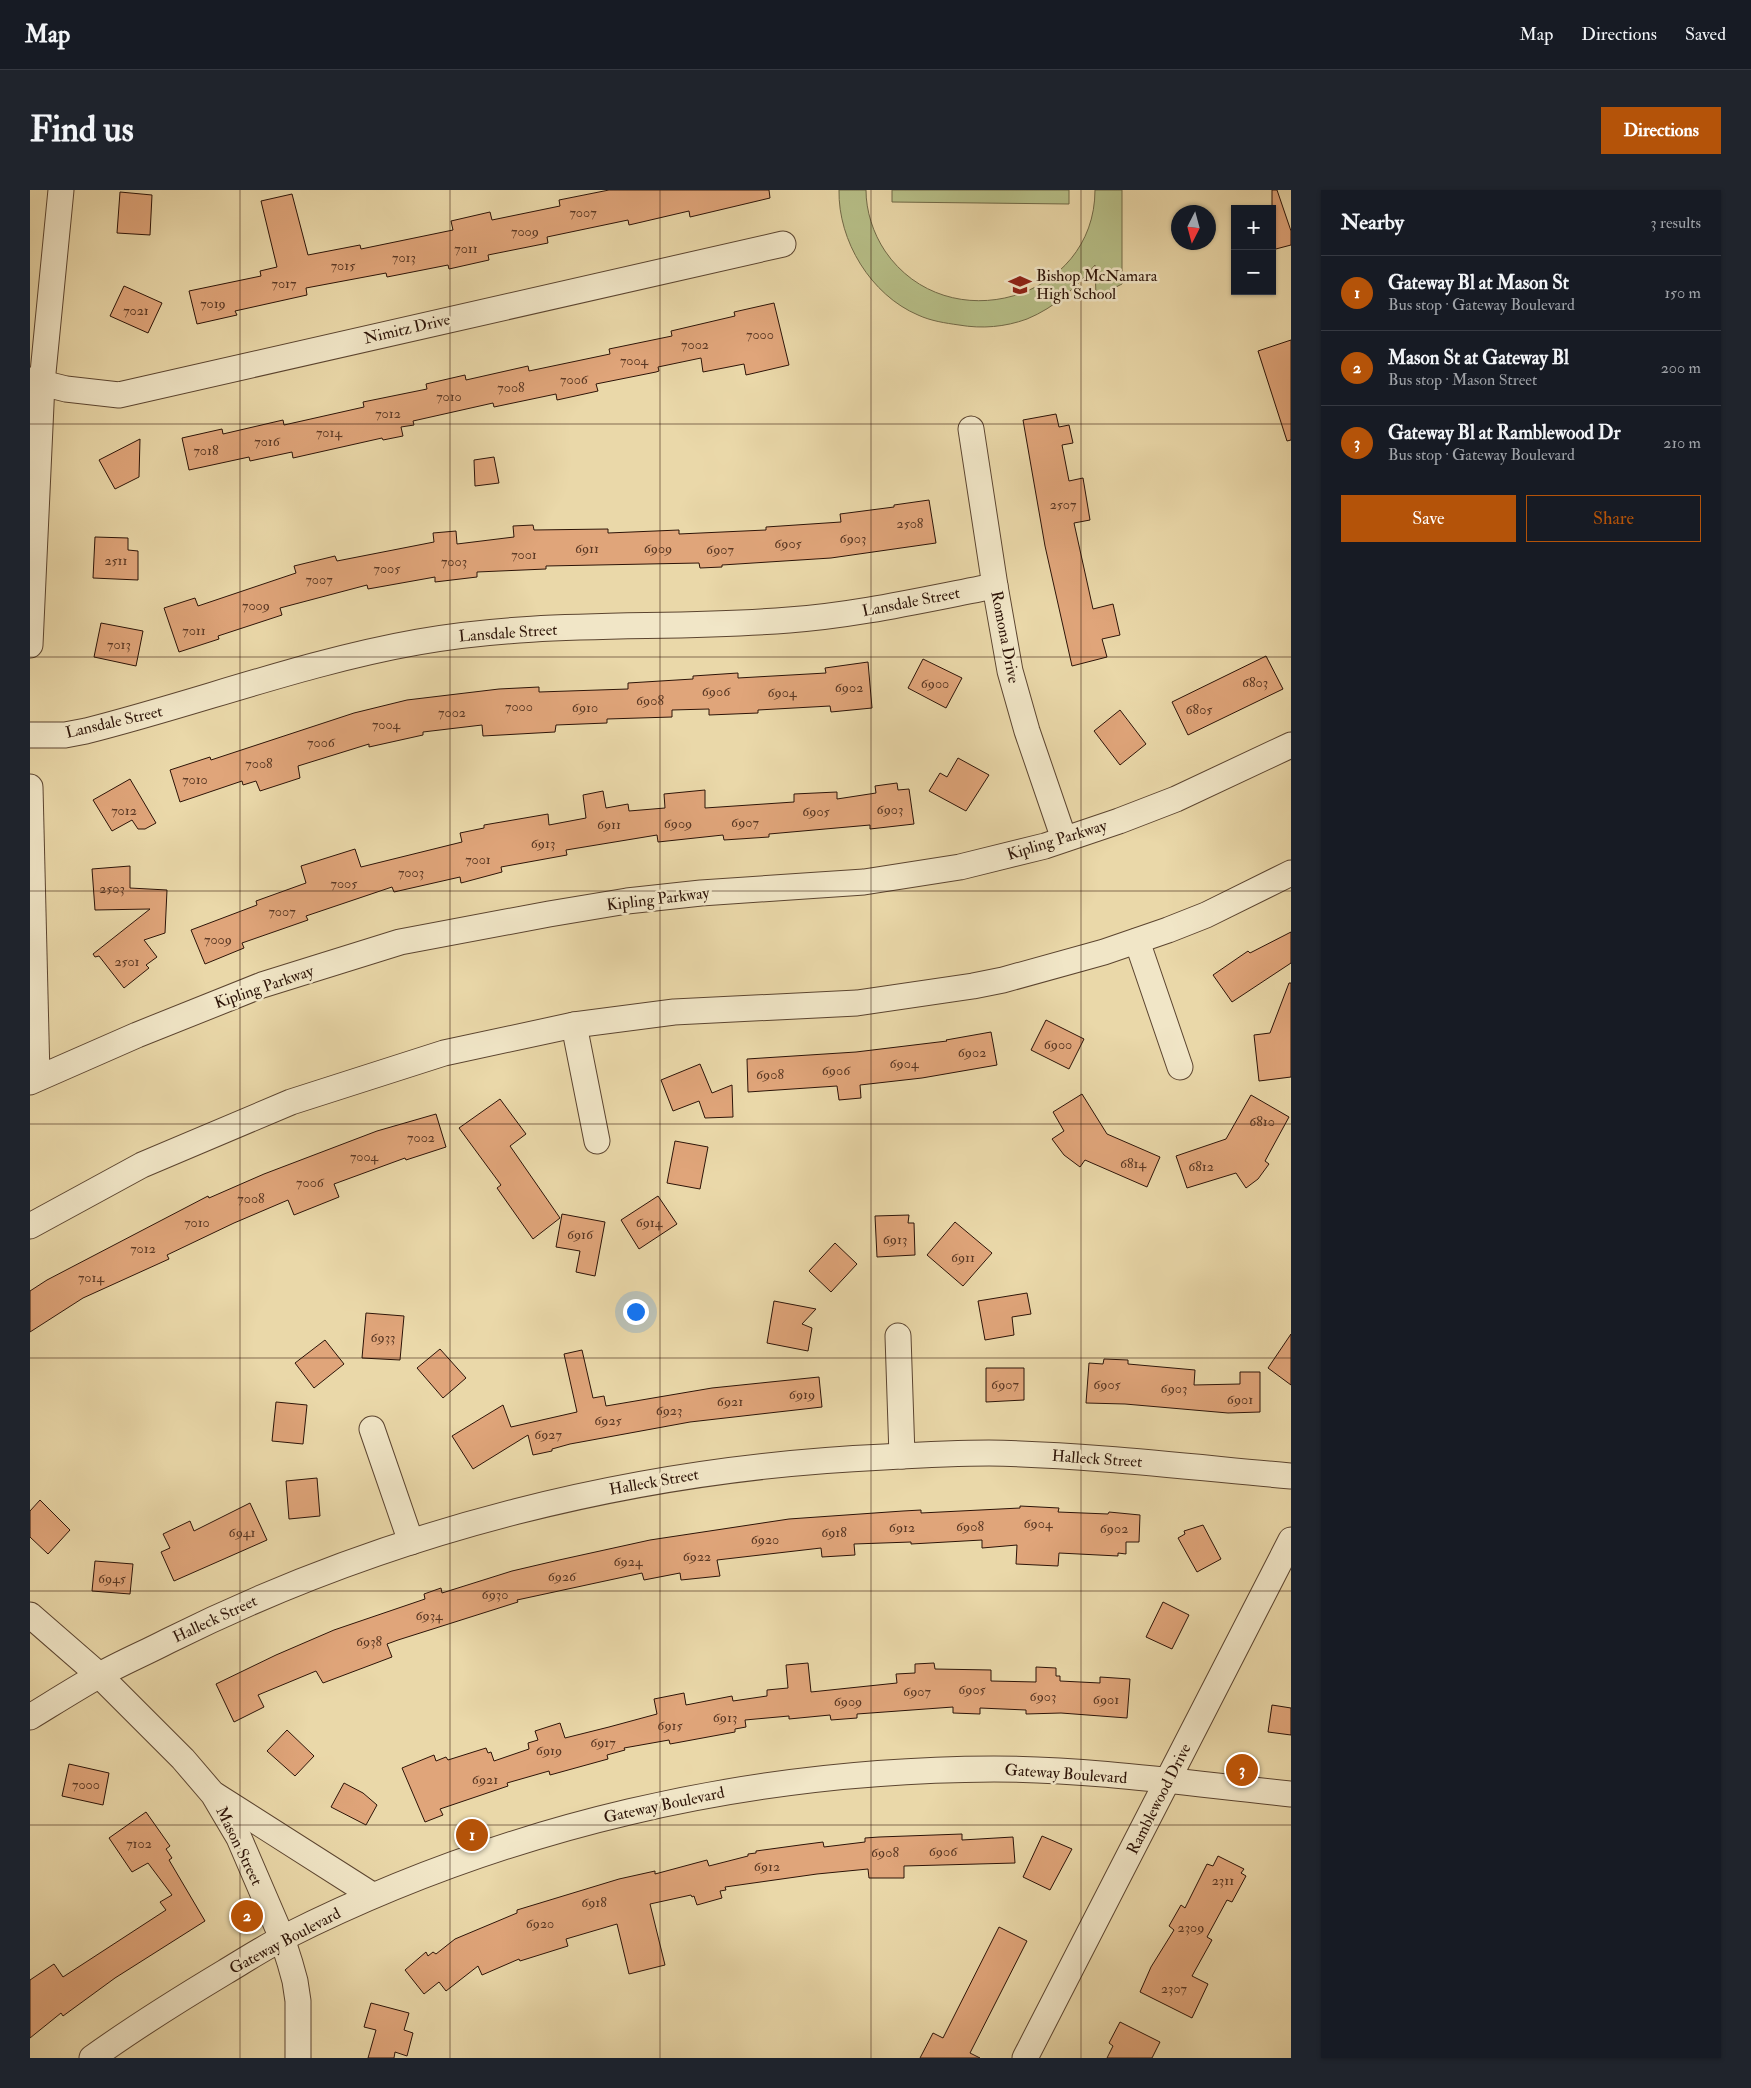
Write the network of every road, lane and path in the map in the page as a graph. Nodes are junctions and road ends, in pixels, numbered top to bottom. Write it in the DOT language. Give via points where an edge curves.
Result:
graph roads {
  1 [pos="61,190"];
  2 [pos="783,244"];
  3 [pos="36,381"];
  4 [pos="971,429"];
  5 [pos="995,586"];
  6 [pos="30,646"];
  7 [pos="30,735"];
  8 [pos="1291,745"];
  9 [pos="30,788"];
  10 [pos="1064,839"];
  11 [pos="1291,873"];
  12 [pos="1137,941"];
  13 [pos="574,1025"];
  14 [pos="1180,1067"];
  15 [pos="34,1080"];
  16 [pos="597,1141"];
  17 [pos="30,1226"];
  18 [pos="898,1336"];
  19 [pos="372,1429"];
  20 [pos="902,1456"];
  21 [pos="1291,1476"];
  22 [pos="1291,1540"];
  23 [pos="410,1542"];
  24 [pos="30,1615"];
  25 [pos="99,1675"];
  26 [pos="30,1717"];
  27 [pos="1168,1781"];
  28 [pos="213,1794"];
  29 [pos="1291,1794"];
  30 [pos="372,1895"];
  31 [pos="282,1938"];
  32 [pos="92,2058"];
  33 [pos="298,2058"];
  34 [pos="1025,2058"];
  1 -- 3 [label="street"];
  2 -- 3 [label="street, Nimitz Drive" via="127,393 95,393"];
  3 -- 6 [label="street"];
  4 -- 5 [label="street, Romona Drive"];
  5 -- 7 [label="street, Lansdale Street" via="848,614 787,620 491,632 418,642 332,661 86,731"];
  5 -- 10 [label="street, Romona Drive" via="1010,671"];
  8 -- 10 [label="street, Kipling Parkway" via="1176,799"];
  9 -- 15 [label="street"];
  10 -- 15 [label="street, Kipling Parkway" via="960,867 864,882 627,901 400,942 262,985"];
  11 -- 12 [label="street" via="1206,915"];
  12 -- 13 [label="street" via="973,986 857,1003 674,1012"];
  12 -- 14 [label="street"];
  13 -- 16 [label="street"];
  13 -- 17 [label="street" via="444,1053 291,1102 142,1165"];
  18 -- 20 [label="street"];
  19 -- 23 [label="street"];
  20 -- 21 [label="street, Halleck Street" via="987,1453 1084,1457"];
  20 -- 23 [label="street, Halleck Street" via="817,1460 661,1480 586,1495"];
  22 -- 27 [label="street, Ramblewood Drive"];
  23 -- 25 [label="street, Halleck Street" via="264,1596"];
  24 -- 25 [label="street, Mason Street"];
  25 -- 26 [label="street, Halleck Street"];
  25 -- 28 [label="street, Mason Street" via="183,1759"];
  27 -- 29 [label="street, Gateway Boulevard"];
  27 -- 30 [label="street, Gateway Boulevard" via="997,1769 872,1774 768,1785 684,1799 554,1831"];
  27 -- 34 [label="street, Ramblewood Drive"];
  28 -- 30 [label="street"];
  28 -- 31 [label="street, Mason Street" via="239,1838"];
  30 -- 31 [label="street, Gateway Boulevard"];
  31 -- 32 [label="street, Gateway Boulevard" via="176,2001"];
  31 -- 33 [label="street, Mason Street" via="298,2001"];
}
